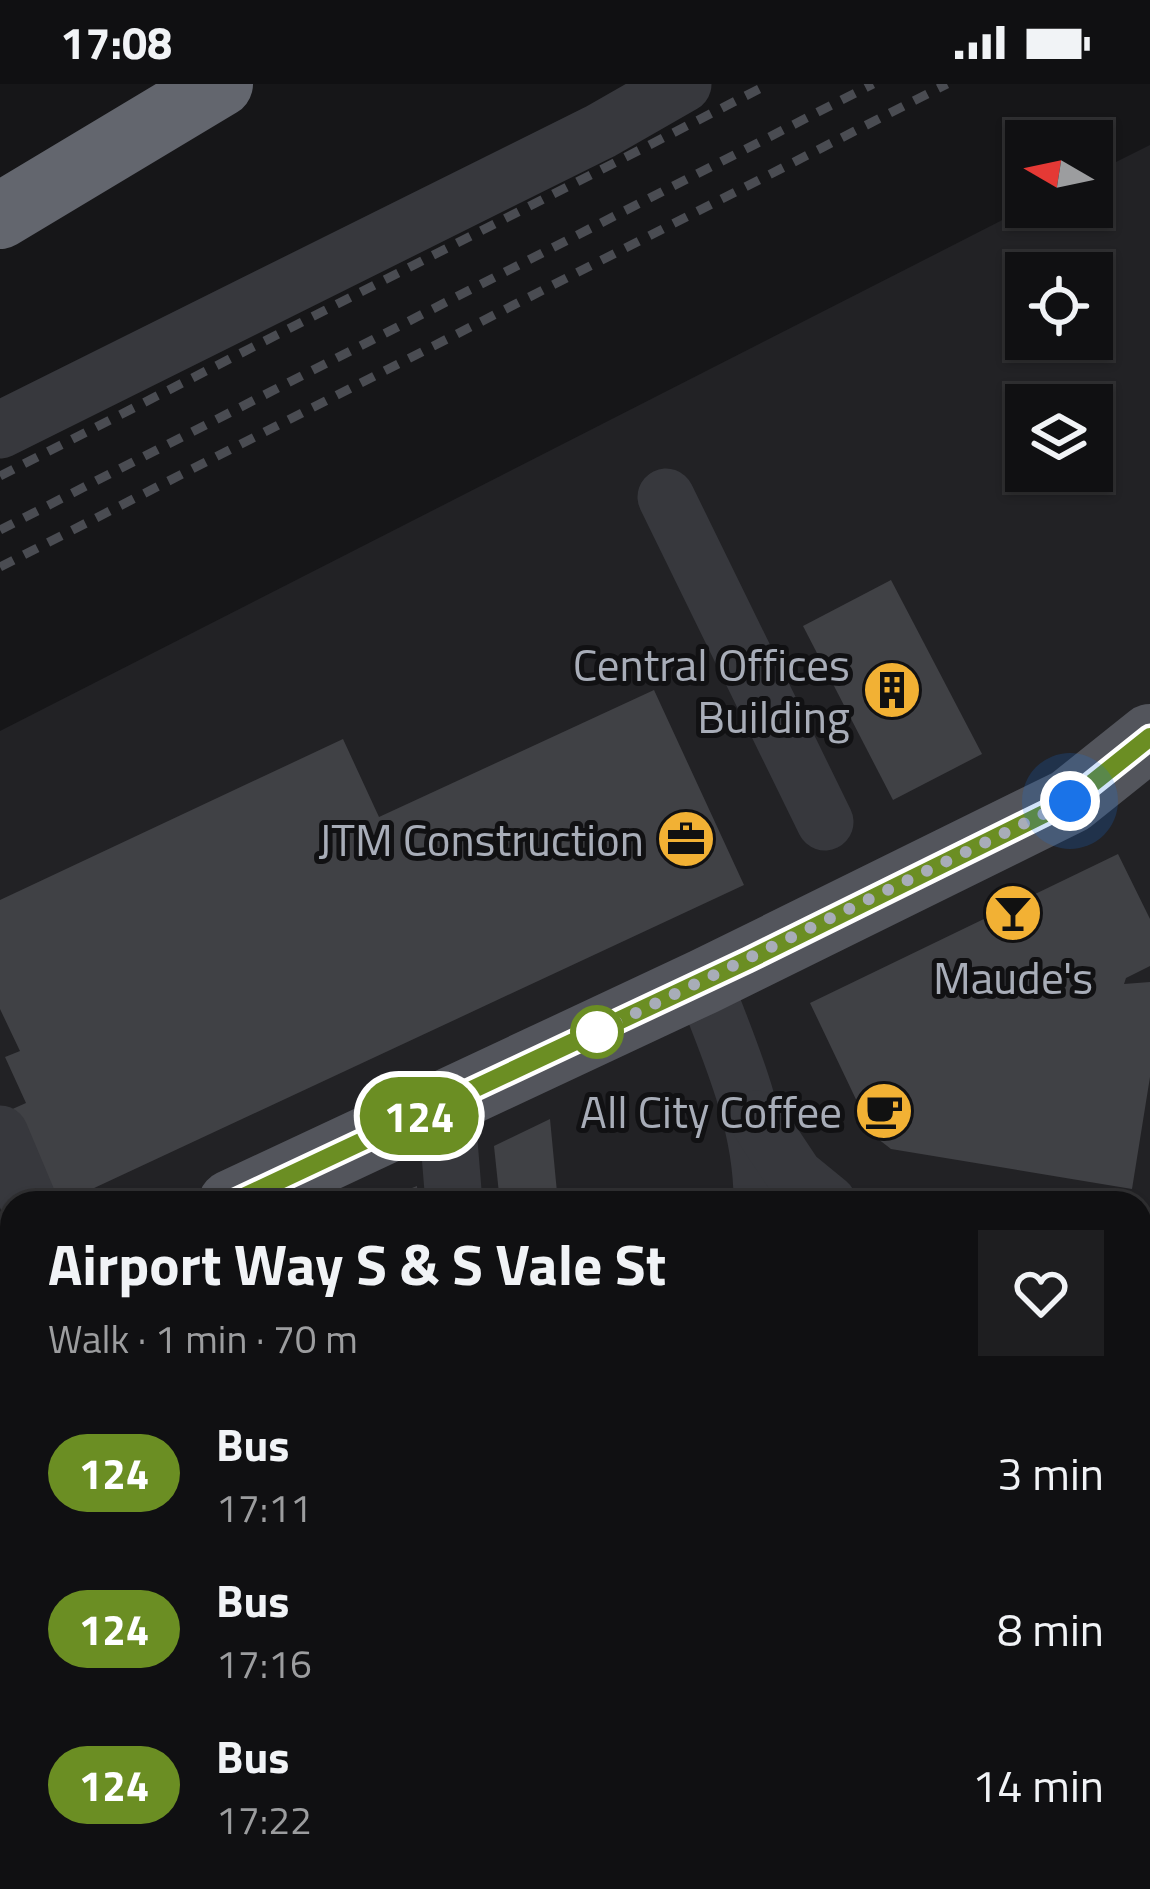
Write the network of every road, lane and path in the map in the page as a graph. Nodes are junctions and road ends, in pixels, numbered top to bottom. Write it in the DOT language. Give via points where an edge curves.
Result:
graph roads {
  1 [pos="220,84"];
  2 [pos="683,84"];
  3 [pos="0,216"];
  4 [pos="0,430"];
  5 [pos="666,497"];
  6 [pos="1150,737"];
  7 [pos="825,821"];
  8 [pos="703,982"];
  9 [pos="446,1104"];
  10 [pos="748,1106"];
  11 [pos="0,1134"];
  12 [pos="24,1191"];
  13 [pos="257,1191"];
  14 [pos="453,1191"];
  15 [pos="762,1191"];
  16 [pos="813,1191"];
  1 -- 3 [label="highway"];
  2 -- 4 [label="street"];
  5 -- 7 [label="street"];
  6 -- 8 [label="main road" via="1070,801"];
  8 -- 9 [label="main road"];
  8 -- 10 [label="street"];
  9 -- 13 [label="main road"];
  9 -- 14 [label="street"];
  10 -- 15 [label="street"];
  10 -- 16 [label="street"];
  11 -- 12 [label="street"];
}
